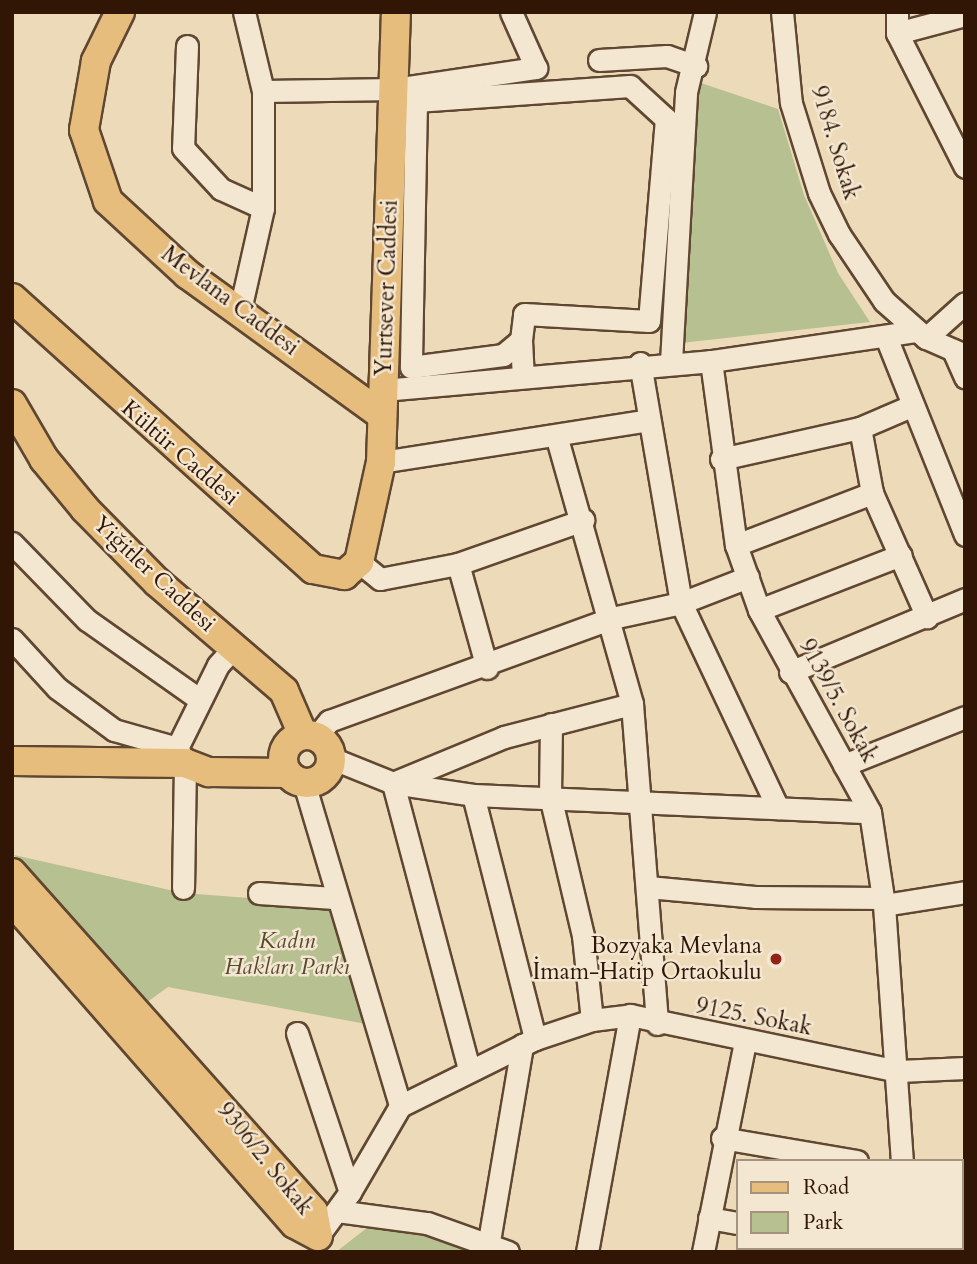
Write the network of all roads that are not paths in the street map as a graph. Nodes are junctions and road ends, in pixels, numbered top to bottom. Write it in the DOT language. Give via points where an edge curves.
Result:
graph roads {
  1 [pos="120,12"];
  2 [pos="244,12"];
  3 [pos="396,12"];
  4 [pos="512,12"];
  5 [pos="705,12"];
  6 [pos="782,12"];
  7 [pos="965,15"];
  8 [pos="897,23"];
  9 [pos="187,47"];
  10 [pos="599,60"];
  11 [pos="696,66"];
  12 [pos="395,89"];
  13 [pos="263,91"];
  14 [pos="965,167"];
  15 [pos="263,208"];
  16 [pos="12,298"];
  17 [pos="965,303"];
  18 [pos="240,310"];
  19 [pos="922,335"];
  20 [pos="886,337"];
  21 [pos="521,340"];
  22 [pos="959,352"];
  23 [pos="711,361"];
  24 [pos="671,362"];
  25 [pos="640,363"];
  26 [pos="523,374"];
  27 [pos="965,377"];
  28 [pos="382,402"];
  29 [pos="12,404"];
  30 [pos="911,406"];
  31 [pos="649,421"];
  32 [pos="860,428"];
  33 [pos="556,435"];
  34 [pos="721,459"];
  35 [pos="380,462"];
  36 [pos="872,493"];
  37 [pos="583,520"];
  38 [pos="965,535"];
  39 [pos="12,543"];
  40 [pos="736,545"];
  41 [pos="901,555"];
  42 [pos="359,562"];
  43 [pos="458,564"];
  44 [pos="748,577"];
  45 [pos="965,599"];
  46 [pos="681,603"];
  47 [pos="759,610"];
  48 [pos="927,617"];
  49 [pos="612,618"];
  50 [pos="12,639"];
  51 [pos="234,646"];
  52 [pos="487,668"];
  53 [pos="790,672"];
  54 [pos="199,699"];
  55 [pos="632,704"];
  56 [pos="965,717"];
  57 [pos="551,724"];
  58 [pos="304,757"];
  59 [pos="185,758"];
  60 [pos="12,761"];
  61 [pos="844,765"];
  62 [pos="393,783"];
  63 [pos="473,795"];
  64 [pos="550,796"];
  65 [pos="643,802"];
  66 [pos="778,808"];
  67 [pos="870,812"];
  68 [pos="12,873"];
  69 [pos="648,887"];
  70 [pos="183,888"];
  71 [pos="965,892"];
  72 [pos="259,893"];
  73 [pos="334,898"];
  74 [pos="884,902"];
  75 [pos="15,909"];
  76 [pos="630,1015"];
  77 [pos="592,1020"];
  78 [pos="657,1024"];
  79 [pos="297,1033"];
  80 [pos="529,1042"];
  81 [pos="745,1042"];
  82 [pos="965,1068"];
  83 [pos="469,1069"];
  84 [pos="900,1071"];
  85 [pos="400,1106"];
  86 [pos="722,1138"];
  87 [pos="846,1159"];
  88 [pos="902,1159"];
  89 [pos="350,1192"];
  90 [pos="337,1211"];
  91 [pos="709,1218"];
  92 [pos="736,1223"];
  93 [pos="312,1244"];
  94 [pos="498,1247"];
  95 [pos="587,1252"];
  96 [pos="703,1252"];
  1 -- 18 [label="main road, Mevlana Caddesi" via="96,61 84,130 108,201 187,274"];
  2 -- 13 [label="street"];
  3 -- 12 [label="main road, Yurtsever Caddesi"];
  4 -- 12 [label="street" via="536,68"];
  5 -- 11 [label="street"];
  6 -- 19 [label="street, 9184. Sokak" via="792,103 818,192 859,267"];
  7 -- 8 [label="street"];
  8 -- 14 [label="street"];
  9 -- 15 [label="street" via="183,148 221,189"];
  10 -- 11 [label="street" via="667,57"];
  11 -- 24 [label="street" via="686,92"];
  12 -- 13 [label="street"];
  12 -- 28 [label="main road, Yurtsever Caddesi"];
  13 -- 15 [label="street"];
  15 -- 18 [label="street"];
  16 -- 42 [label="main road, Kültür Caddesi" via="313,569 344,575"];
  17 -- 19 [label="street"];
  18 -- 28 [label="main road, Mevlana Caddesi"];
  19 -- 20 [label="street"];
  19 -- 22 [label="street, 9184. Sokak"];
  20 -- 23 [label="street"];
  20 -- 30 [label="street"];
  21 -- 21 [label="street" via="524,314 649,321 666,119 630,86 416,100 411,368 503,355"];
  21 -- 26 [label="street"];
  22 -- 27 [label="street"];
  23 -- 24 [label="street"];
  23 -- 34 [label="street, 9139/5. Sokak"];
  24 -- 25 [label="street"];
  25 -- 26 [label="street"];
  25 -- 31 [label="street"];
  26 -- 28 [label="street"];
  28 -- 35 [label="main road, Yurtsever Caddesi"];
  29 -- 51 [label="main road, Yiğitler Caddesi" via="85,509 157,582"];
  30 -- 32 [label="street"];
  30 -- 38 [label="street"];
  31 -- 33 [label="street"];
  31 -- 46 [label="street"];
  32 -- 34 [label="street"];
  32 -- 36 [label="street"];
  33 -- 35 [label="street"];
  33 -- 37 [label="street"];
  34 -- 40 [label="street, 9139/5. Sokak"];
  35 -- 42 [label="main road, Yurtsever Caddesi"];
  36 -- 40 [label="street"];
  36 -- 41 [label="street"];
  37 -- 43 [label="street"];
  37 -- 49 [label="street"];
  39 -- 54 [label="street" via="87,620"];
  40 -- 44 [label="street, 9139/5. Sokak"];
  41 -- 47 [label="street"];
  41 -- 48 [label="street"];
  42 -- 43 [label="street" via="380,579"];
  43 -- 52 [label="street"];
  44 -- 46 [label="street"];
  44 -- 47 [label="street, 9139/5. Sokak"];
  45 -- 48 [label="street"];
  46 -- 49 [label="street"];
  46 -- 66 [label="street"];
  47 -- 53 [label="street, 9139/5. Sokak"];
  48 -- 53 [label="street"];
  49 -- 52 [label="street"];
  49 -- 55 [label="street"];
  50 -- 59 [label="street" via="57,688 114,730"];
  51 -- 54 [label="street"];
  51 -- 58 [label="main road, Yiğitler Caddesi" via="284,691"];
  52 -- 58 [label="street" via="330,721"];
  53 -- 61 [label="street, 9139/5. Sokak"];
  54 -- 59 [label="street"];
  55 -- 57 [label="street"];
  55 -- 65 [label="street"];
  56 -- 61 [label="street"];
  57 -- 62 [label="street"];
  57 -- 64 [label="street"];
  58 -- 59 [label="main road"];
  58 -- 62 [label="street"];
  58 -- 73 [label="street"];
  59 -- 60 [label="main road"];
  59 -- 70 [label="street"];
  61 -- 67 [label="street, 9139/5. Sokak"];
  62 -- 63 [label="street"];
  62 -- 83 [label="street"];
  63 -- 64 [label="street"];
  63 -- 80 [label="street"];
  64 -- 65 [label="street"];
  64 -- 77 [label="street" via="583,936"];
  65 -- 66 [label="street"];
  65 -- 69 [label="street"];
  66 -- 67 [label="street"];
  67 -- 74 [label="street, 9139/5. Sokak"];
  68 -- 93 [label="main road, 9306/2. Sokak" via="305,1202"];
  69 -- 74 [label="street"];
  69 -- 78 [label="street"];
  71 -- 74 [label="street"];
  72 -- 73 [label="street"];
  73 -- 85 [label="street"];
  74 -- 84 [label="street, 9139/5. Sokak"];
  75 -- 93 [label="main road, 9306/2. Sokak"];
  76 -- 77 [label="street, 9125. Sokak"];
  76 -- 78 [label="street, 9125. Sokak"];
  76 -- 95 [label="street"];
  77 -- 80 [label="street, 9125. Sokak"];
  78 -- 81 [label="street, 9125. Sokak"];
  79 -- 89 [label="street"];
  80 -- 83 [label="street, 9125. Sokak"];
  80 -- 94 [label="street"];
  81 -- 84 [label="street, 9125. Sokak"];
  81 -- 86 [label="street"];
  82 -- 84 [label="street, 9125. Sokak"];
  83 -- 85 [label="street, 9125. Sokak"];
  84 -- 88 [label="street, 9139/5. Sokak"];
  85 -- 89 [label="street"];
  86 -- 87 [label="street"];
  86 -- 91 [label="street"];
  89 -- 90 [label="street"];
  90 -- 93 [label="street"];
  90 -- 94 [label="street" via="427,1223"];
  91 -- 92 [label="street"];
  91 -- 96 [label="street"];
}
